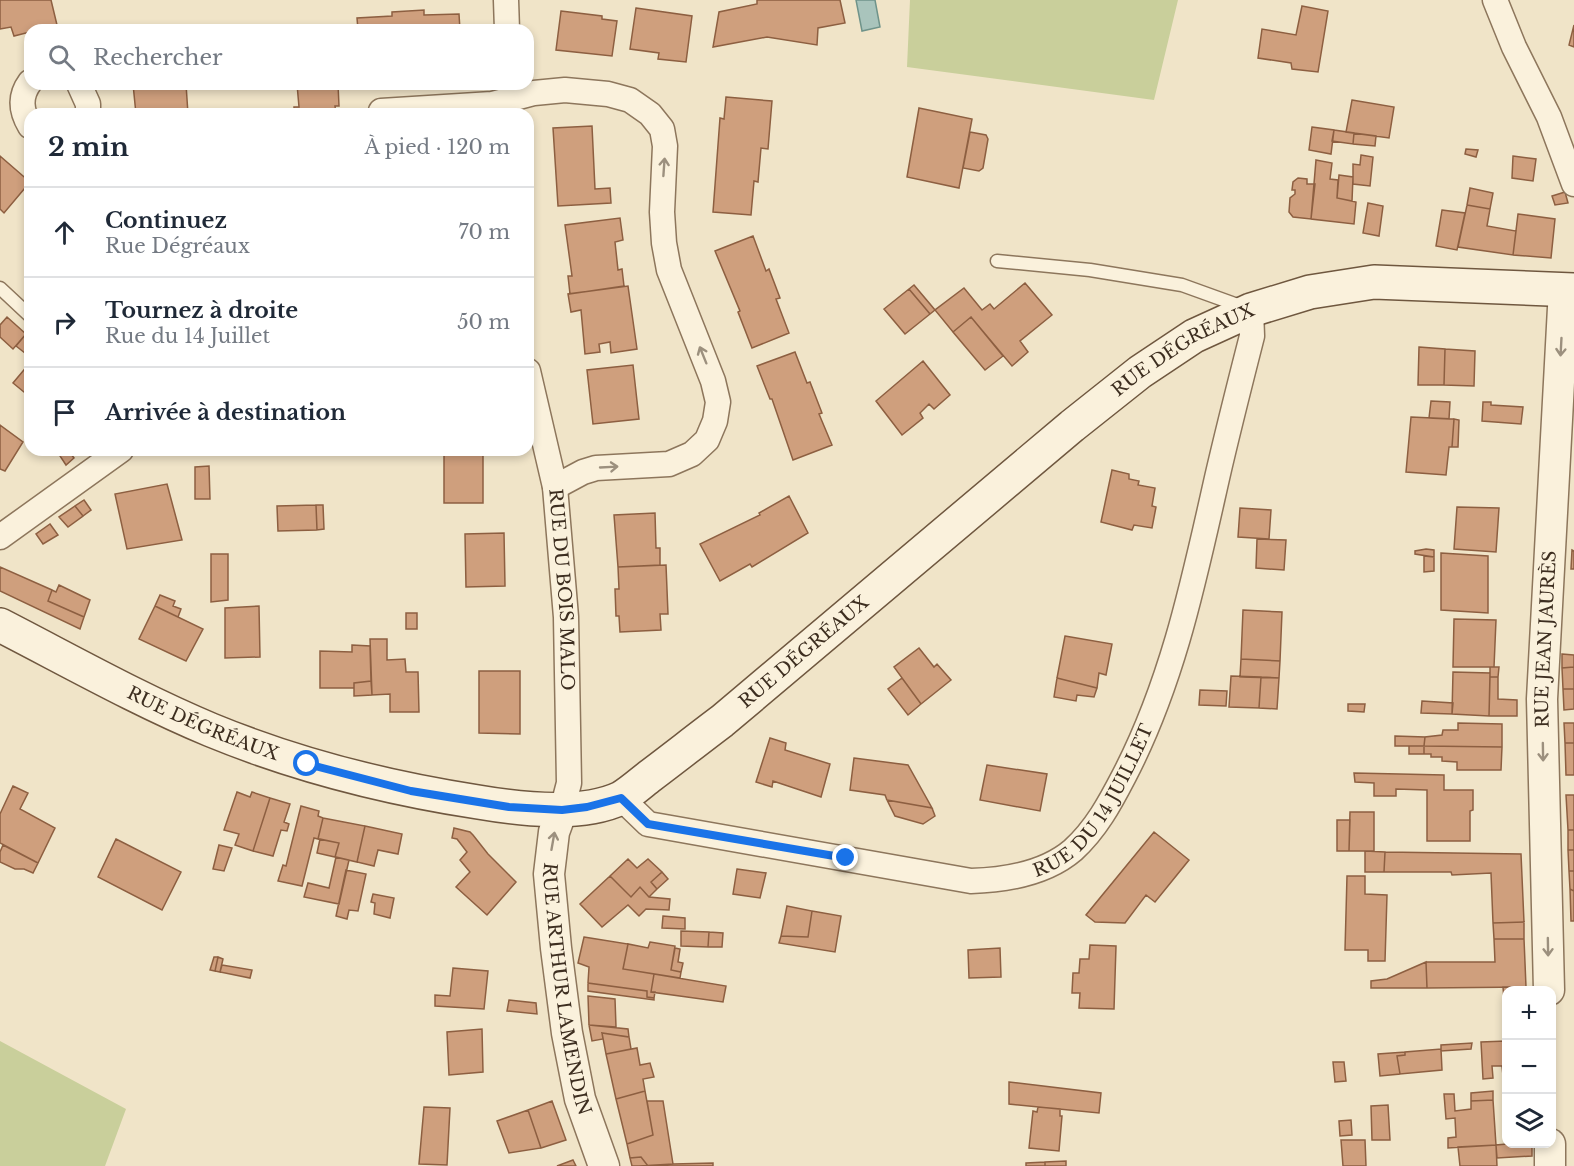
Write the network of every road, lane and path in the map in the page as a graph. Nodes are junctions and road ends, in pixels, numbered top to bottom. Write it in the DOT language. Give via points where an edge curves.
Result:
graph roads {
  1 [pos="506,0"];
  2 [pos="1495,0"];
  3 [pos="507,24"];
  4 [pos="24,90"];
  5 [pos="82,90"];
  6 [pos="506,100"];
  7 [pos="88,108"];
  8 [pos="429,108"];
  9 [pos="24,116"];
  10 [pos="1574,184"];
  11 [pos="998,261"];
  12 [pos="0,288"];
  13 [pos="1569,290"];
  14 [pos="24,310"];
  15 [pos="1251,310"];
  16 [pos="534,397"];
  17 [pos="113,456"];
  18 [pos="555,487"];
  19 [pos="0,537"];
  20 [pos="0,626"];
  21 [pos="621,798"];
  22 [pos="562,810"];
  23 [pos="1548,986"];
  24 [pos="1550,1148"];
  25 [pos="604,1166"];
  26 [pos="1550,1166"];
  1 -- 3 [label="street"];
  2 -- 10 [label="street" via="1549,117"];
  4 -- 9 [label="street" via="21,101"];
  5 -- 7 [label="street"];
  6 -- 8 [label="street"];
  18 -- 6 [label="street, one-way" via="596,468 669,464 692,454 707,440 718,402 669,270 662,212 662,129 650,114 630,100 608,94 565,90"];
  11 -- 15 [label="lane" via="1182,285"];
  12 -- 14 [label="lane"];
  13 -- 15 [label="main road, RUE DÉGRÉAUX" via="1374,282 1310,292"];
  13 -- 23 [label="street, RUE JEAN JAURÈS, one-way" via="1542,699"];
  15 -- 21 [label="main road, RUE DÉGRÉAUX" via="1194,336 1140,372 722,721"];
  15 -- 21 [label="street, RUE DU 14 JUILLET" via="1252,336 1175,651 1135,756 1109,805 1072,851 1019,876 971,880 648,824"];
  16 -- 18 [label="street, RUE DU BOIS MALO"];
  17 -- 19 [label="street"];
  18 -- 22 [label="street, RUE DU BOIS MALO" via="567,658 569,783"];
  20 -- 22 [label="main road, RUE DÉGRÉAUX" via="212,730 307,764 411,791 509,807"];
  21 -- 22 [label="main road, RUE DÉGRÉAUX"];
  25 -- 22 [label="street, RUE ARTHUR LAMENDIN, one-way" via="580,1100 556,948 549,874 554,832"];
  24 -- 26 [label="street"];
}
